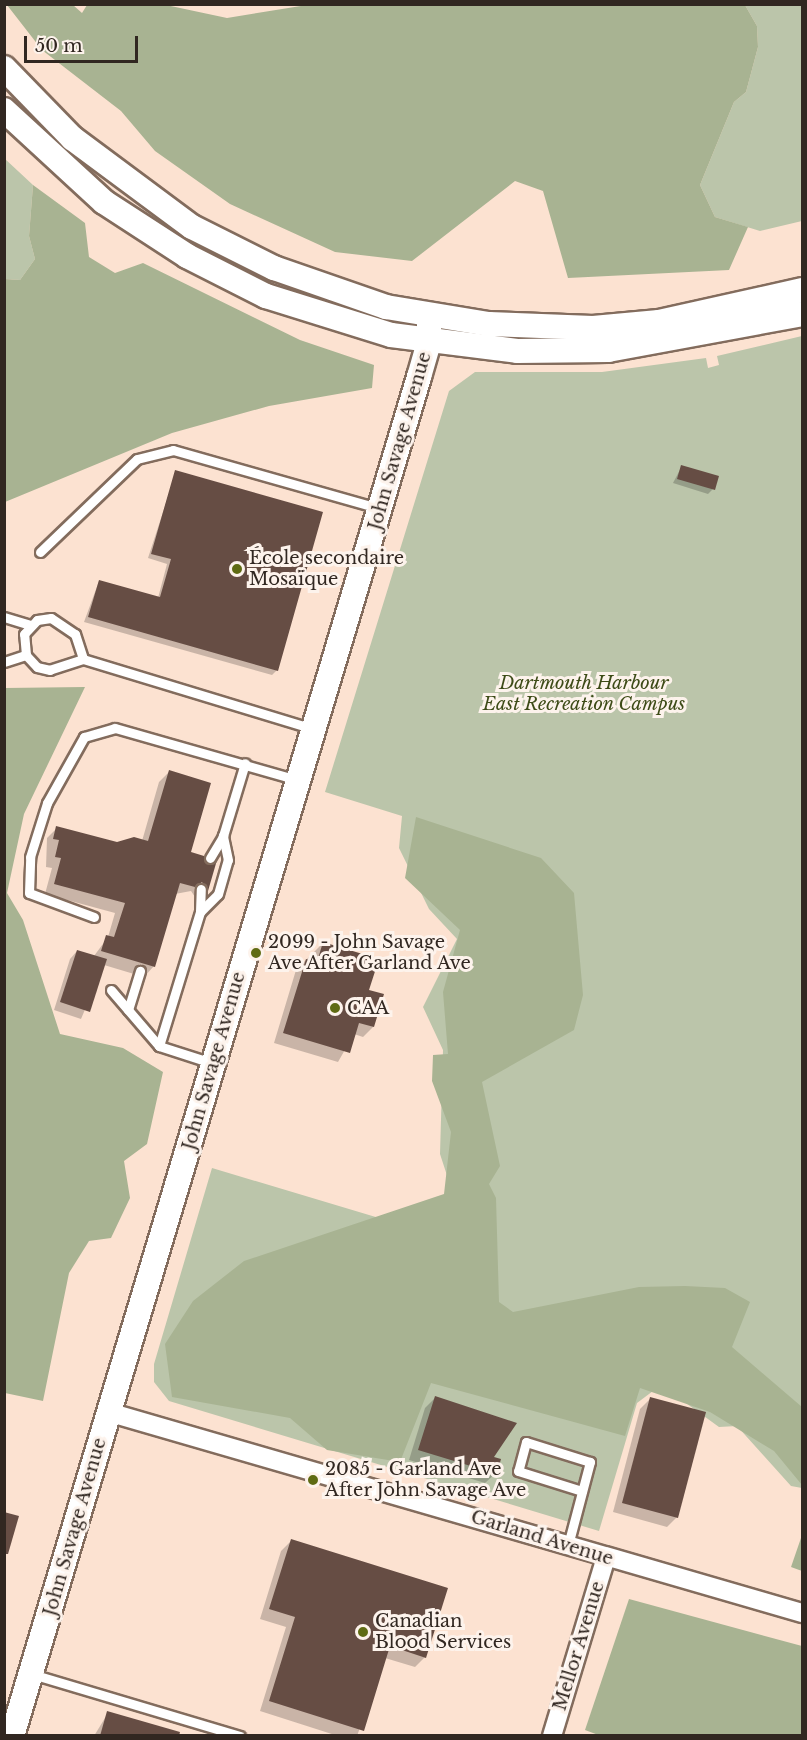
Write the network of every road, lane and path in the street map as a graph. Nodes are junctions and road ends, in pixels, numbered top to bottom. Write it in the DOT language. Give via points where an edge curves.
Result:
graph roads {
  1 [pos="4,68"];
  2 [pos="4,110"];
  3 [pos="802,290"];
  4 [pos="802,314"];
  5 [pos="744,316"];
  6 [pos="429,317"];
  7 [pos="429,343"];
  8 [pos="380,509"];
  9 [pos="40,552"];
  10 [pos="4,617"];
  11 [pos="30,625"];
  12 [pos="26,655"];
  13 [pos="83,659"];
  14 [pos="4,662"];
  15 [pos="314,729"];
  16 [pos="245,763"];
  17 [pos="298,780"];
  18 [pos="223,836"];
  19 [pos="210,858"];
  20 [pos="201,889"];
  21 [pos="200,912"];
  22 [pos="94,917"];
  23 [pos="140,971"];
  24 [pos="111,990"];
  25 [pos="128,1010"];
  26 [pos="159,1046"];
  27 [pos="214,1064"];
  28 [pos="108,1412"];
  29 [pos="582,1491"];
  30 [pos="568,1545"];
  31 [pos="606,1557"];
  32 [pos="802,1613"];
  33 [pos="31,1674"];
  34 [pos="12,1736"];
  35 [pos="240,1736"];
  36 [pos="552,1736"];
  1 -- 6 [label="main road" via="72,138 192,227 301,279"];
  2 -- 7 [label="main road" via="104,202 187,256 313,313"];
  3 -- 5 [label="main road"];
  4 -- 5 [label="main road"];
  5 -- 6 [label="main road" via="593,328"];
  5 -- 7 [label="main road" via="608,350 517,351"];
  6 -- 7 [label="main road, John Savage Avenue"];
  7 -- 8 [label="main road, John Savage Avenue"];
  8 -- 9 [label="lane" via="172,450 137,459"];
  8 -- 15 [label="main road, John Savage Avenue"];
  10 -- 11 [label="lane"];
  11 -- 12 [label="lane" via="24,634"];
  11 -- 13 [label="lane" via="51,618 64,623 75,634"];
  12 -- 13 [label="lane" via="50,670"];
  12 -- 14 [label="lane"];
  13 -- 15 [label="lane"];
  15 -- 17 [label="main road, John Savage Avenue"];
  16 -- 17 [label="lane"];
  16 -- 18 [label="lane"];
  16 -- 22 [label="lane" via="115,728 84,737 47,803 30,856 29,893"];
  17 -- 27 [label="main road, John Savage Avenue"];
  18 -- 19 [label="lane"];
  18 -- 21 [label="lane" via="228,860 218,894"];
  20 -- 21 [label="lane"];
  21 -- 26 [label="lane"];
  23 -- 25 [label="lane"];
  24 -- 25 [label="lane"];
  25 -- 26 [label="lane"];
  26 -- 27 [label="lane"];
  27 -- 28 [label="main road, John Savage Avenue"];
  28 -- 30 [label="street, Garland Avenue"];
  28 -- 33 [label="main road, John Savage Avenue"];
  29 -- 29 [label="lane" via="590,1462 526,1442 518,1471"];
  29 -- 30 [label="lane"];
  30 -- 31 [label="street, Garland Avenue"];
  31 -- 32 [label="street, Garland Avenue"];
  31 -- 36 [label="street, Mellor Avenue"];
  33 -- 34 [label="main road, John Savage Avenue"];
  33 -- 35 [label="lane"];
}
